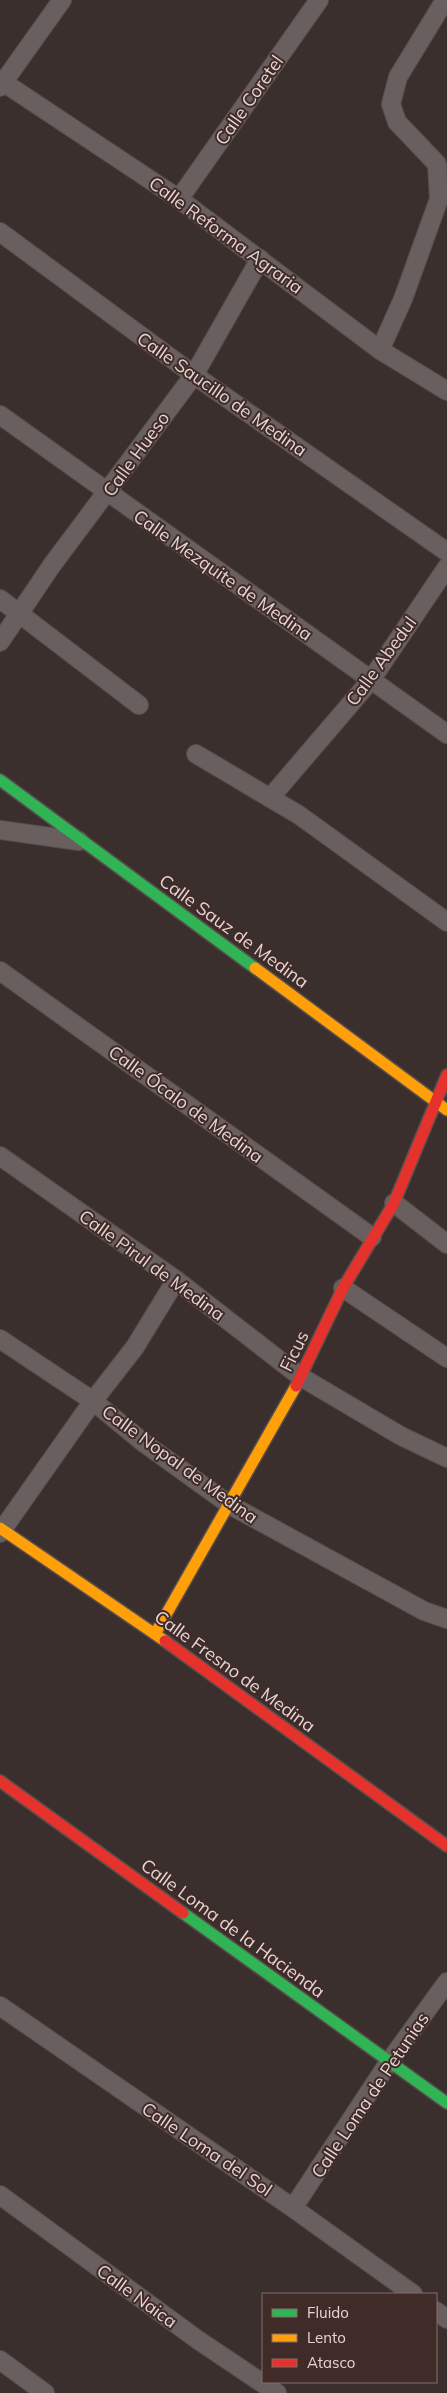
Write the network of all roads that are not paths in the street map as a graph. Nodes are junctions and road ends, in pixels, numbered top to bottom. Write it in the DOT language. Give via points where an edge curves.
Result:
graph roads {
  1 [pos="62,0"];
  2 [pos="319,0"];
  3 [pos="445,0"];
  4 [pos="2,84"];
  5 [pos="179,199"];
  6 [pos="0,232"];
  7 [pos="260,259"];
  8 [pos="380,350"];
  9 [pos="194,375"];
  10 [pos="447,391"];
  11 [pos="0,415"];
  12 [pos="107,493"];
  13 [pos="447,552"];
  14 [pos="447,567"];
  15 [pos="0,599"];
  16 [pos="18,612"];
  17 [pos="0,642"];
  18 [pos="371,680"];
  19 [pos="139,706"];
  20 [pos="447,734"];
  21 [pos="196,754"];
  22 [pos="0,780"];
  23 [pos="270,798"];
  24 [pos="0,830"];
  25 [pos="85,843"];
  26 [pos="447,922"];
  27 [pos="0,971"];
  28 [pos="447,1075"];
  29 [pos="437,1101"];
  30 [pos="447,1110"];
  31 [pos="0,1156"];
  32 [pos="394,1203"];
  33 [pos="372,1237"];
  34 [pos="447,1244"];
  35 [pos="176,1280"];
  36 [pos="344,1288"];
  37 [pos="0,1339"];
  38 [pos="447,1358"];
  39 [pos="301,1377"];
  40 [pos="93,1401"];
  41 [pos="447,1458"];
  42 [pos="230,1505"];
  43 [pos="1,1530"];
  44 [pos="447,1619"];
  45 [pos="155,1634"];
  46 [pos="0,1781"];
  47 [pos="447,1846"];
  48 [pos="447,1982"];
  49 [pos="0,2006"];
  50 [pos="389,2062"];
  51 [pos="447,2103"];
  52 [pos="0,2195"];
  53 [pos="294,2208"];
  54 [pos="412,2293"];
  55 [pos="0,2360"];
  56 [pos="262,2383"];
  57 [pos="262,2383"];
  58 [pos="45,2393"];
  59 [pos="277,2393"];
  1 -- 4 [label="street"];
  2 -- 5 [label="street, Calle Coretel"];
  3 -- 8 [label="street" via="398,77 391,104 397,122 437,164 439,199 403,299"];
  4 -- 5 [label="street, Calle Reforma Agraria"];
  5 -- 7 [label="street, Calle Reforma Agraria"];
  6 -- 9 [label="street, Calle Saucillo de Medina"];
  7 -- 8 [label="street, Calle Reforma Agraria"];
  7 -- 9 [label="street, Calle Hueso"];
  8 -- 10 [label="street, Calle Reforma Agraria"];
  9 -- 12 [label="street, Calle Hueso"];
  9 -- 13 [label="street, Calle Saucillo de Medina"];
  11 -- 12 [label="street, Calle Mezquite de Medina"];
  12 -- 16 [label="street, Calle Hueso"];
  12 -- 18 [label="street, Calle Mezquite de Medina"];
  14 -- 18 [label="street, Calle Abedul"];
  15 -- 16 [label="street"];
  16 -- 17 [label="street, Calle Hueso"];
  16 -- 19 [label="street"];
  18 -- 20 [label="street, Calle Mezquite de Medina"];
  18 -- 23 [label="street, Calle Abedul"];
  21 -- 23 [label="street"];
  22 -- 25 [label="street, Calle Sauz de Medina"];
  23 -- 26 [label="street" via="299,815"];
  24 -- 25 [label="street"];
  25 -- 29 [label="street, Calle Sauz de Medina"];
  27 -- 33 [label="street, Calle Ócalo de Medina"];
  28 -- 29 [label="street, Ficus"];
  29 -- 30 [label="street, Calle Sauz de Medina"];
  29 -- 32 [label="street, Ficus"];
  31 -- 35 [label="street, Calle Pirul de Medina"];
  32 -- 33 [label="street, Ficus"];
  32 -- 34 [label="street"];
  33 -- 36 [label="street, Ficus"];
  35 -- 39 [label="street, Calle Pirul de Medina"];
  35 -- 40 [label="street" via="135,1347"];
  36 -- 38 [label="street"];
  36 -- 39 [label="street, Ficus"];
  37 -- 40 [label="street, Calle Nopal de Medina"];
  39 -- 41 [label="street, Calle Pirul de Medina" via="401,1436"];
  39 -- 42 [label="street, Ficus"];
  40 -- 42 [label="street, Calle Nopal de Medina" via="144,1443"];
  40 -- 43 [label="street"];
  42 -- 44 [label="street, Calle Nopal de Medina" via="424,1611"];
  42 -- 45 [label="street, Ficus"];
  43 -- 45 [label="street, Calle Fresno de Medina"];
  45 -- 47 [label="street, Calle Fresno de Medina"];
  46 -- 50 [label="street, Calle Loma de la Hacienda"];
  48 -- 50 [label="street, Calle Loma de Petunias"];
  49 -- 53 [label="street, Calle Loma del Sol"];
  50 -- 51 [label="street, Calle Loma de la Hacienda"];
  50 -- 53 [label="street, Calle Loma de Petunias"];
  52 -- 57 [label="street, Calle Naica"];
  53 -- 54 [label="street, Calle Loma del Sol"];
  55 -- 58 [label="street"];
  56 -- 59 [label="street, Calle Naica"];
}
